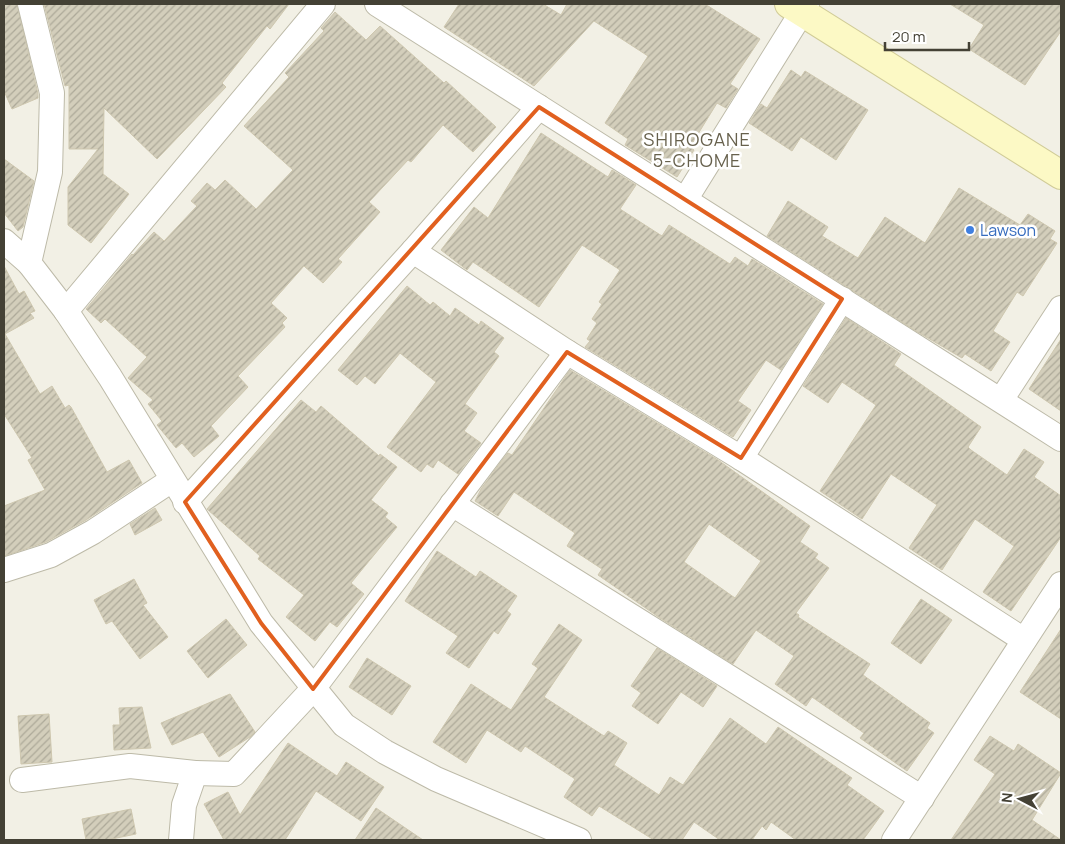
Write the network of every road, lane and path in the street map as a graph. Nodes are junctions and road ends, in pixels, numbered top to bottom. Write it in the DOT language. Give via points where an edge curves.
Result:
graph roads {
  1 [pos="30,4"];
  2 [pos="323,4"];
  3 [pos="377,4"];
  4 [pos="799,6"];
  5 [pos="539,107"];
  6 [pos="1061,175"];
  7 [pos="684,200"];
  8 [pos="4,241"];
  9 [pos="413,251"];
  10 [pos="29,264"];
  11 [pos="842,299"];
  12 [pos="1061,308"];
  13 [pos="66,311"];
  14 [pos="567,352"];
  15 [pos="1001,400"];
  16 [pos="1061,439"];
  17 [pos="741,458"];
  18 [pos="172,480"];
  19 [pos="186,502"];
  20 [pos="452,504"];
  21 [pos="4,570"];
  22 [pos="1061,584"];
  23 [pos="1024,640"];
  24 [pos="313,689"];
  25 [pos="195,772"];
  26 [pos="22,780"];
  27 [pos="922,798"];
  28 [pos="181,840"];
  29 [pos="579,840"];
  30 [pos="894,840"];
  1 -- 10 [label="street" via="52,93 50,172"];
  2 -- 13 [label="street"];
  3 -- 5 [label="street"];
  4 -- 6 [label="street"];
  4 -- 7 [label="street"];
  5 -- 7 [label="street"];
  5 -- 9 [label="street"];
  7 -- 11 [label="street"];
  8 -- 10 [label="street"];
  9 -- 14 [label="street"];
  9 -- 19 [label="street"];
  10 -- 13 [label="street"];
  11 -- 15 [label="street"];
  11 -- 17 [label="street"];
  12 -- 15 [label="street"];
  13 -- 18 [label="street"];
  14 -- 17 [label="street"];
  14 -- 20 [label="street"];
  15 -- 16 [label="street"];
  17 -- 23 [label="street"];
  18 -- 19 [label="street"];
  18 -- 21 [label="street" via="93,532 51,555"];
  19 -- 24 [label="street" via="261,623"];
  20 -- 24 [label="street"];
  20 -- 27 [label="street"];
  22 -- 23 [label="street"];
  23 -- 27 [label="street"];
  24 -- 25 [label="street" via="234,774"];
  24 -- 29 [label="street" via="344,725 385,752 436,779"];
  25 -- 26 [label="street" via="130,766"];
  25 -- 28 [label="street" via="184,805"];
  27 -- 30 [label="street"];
}
